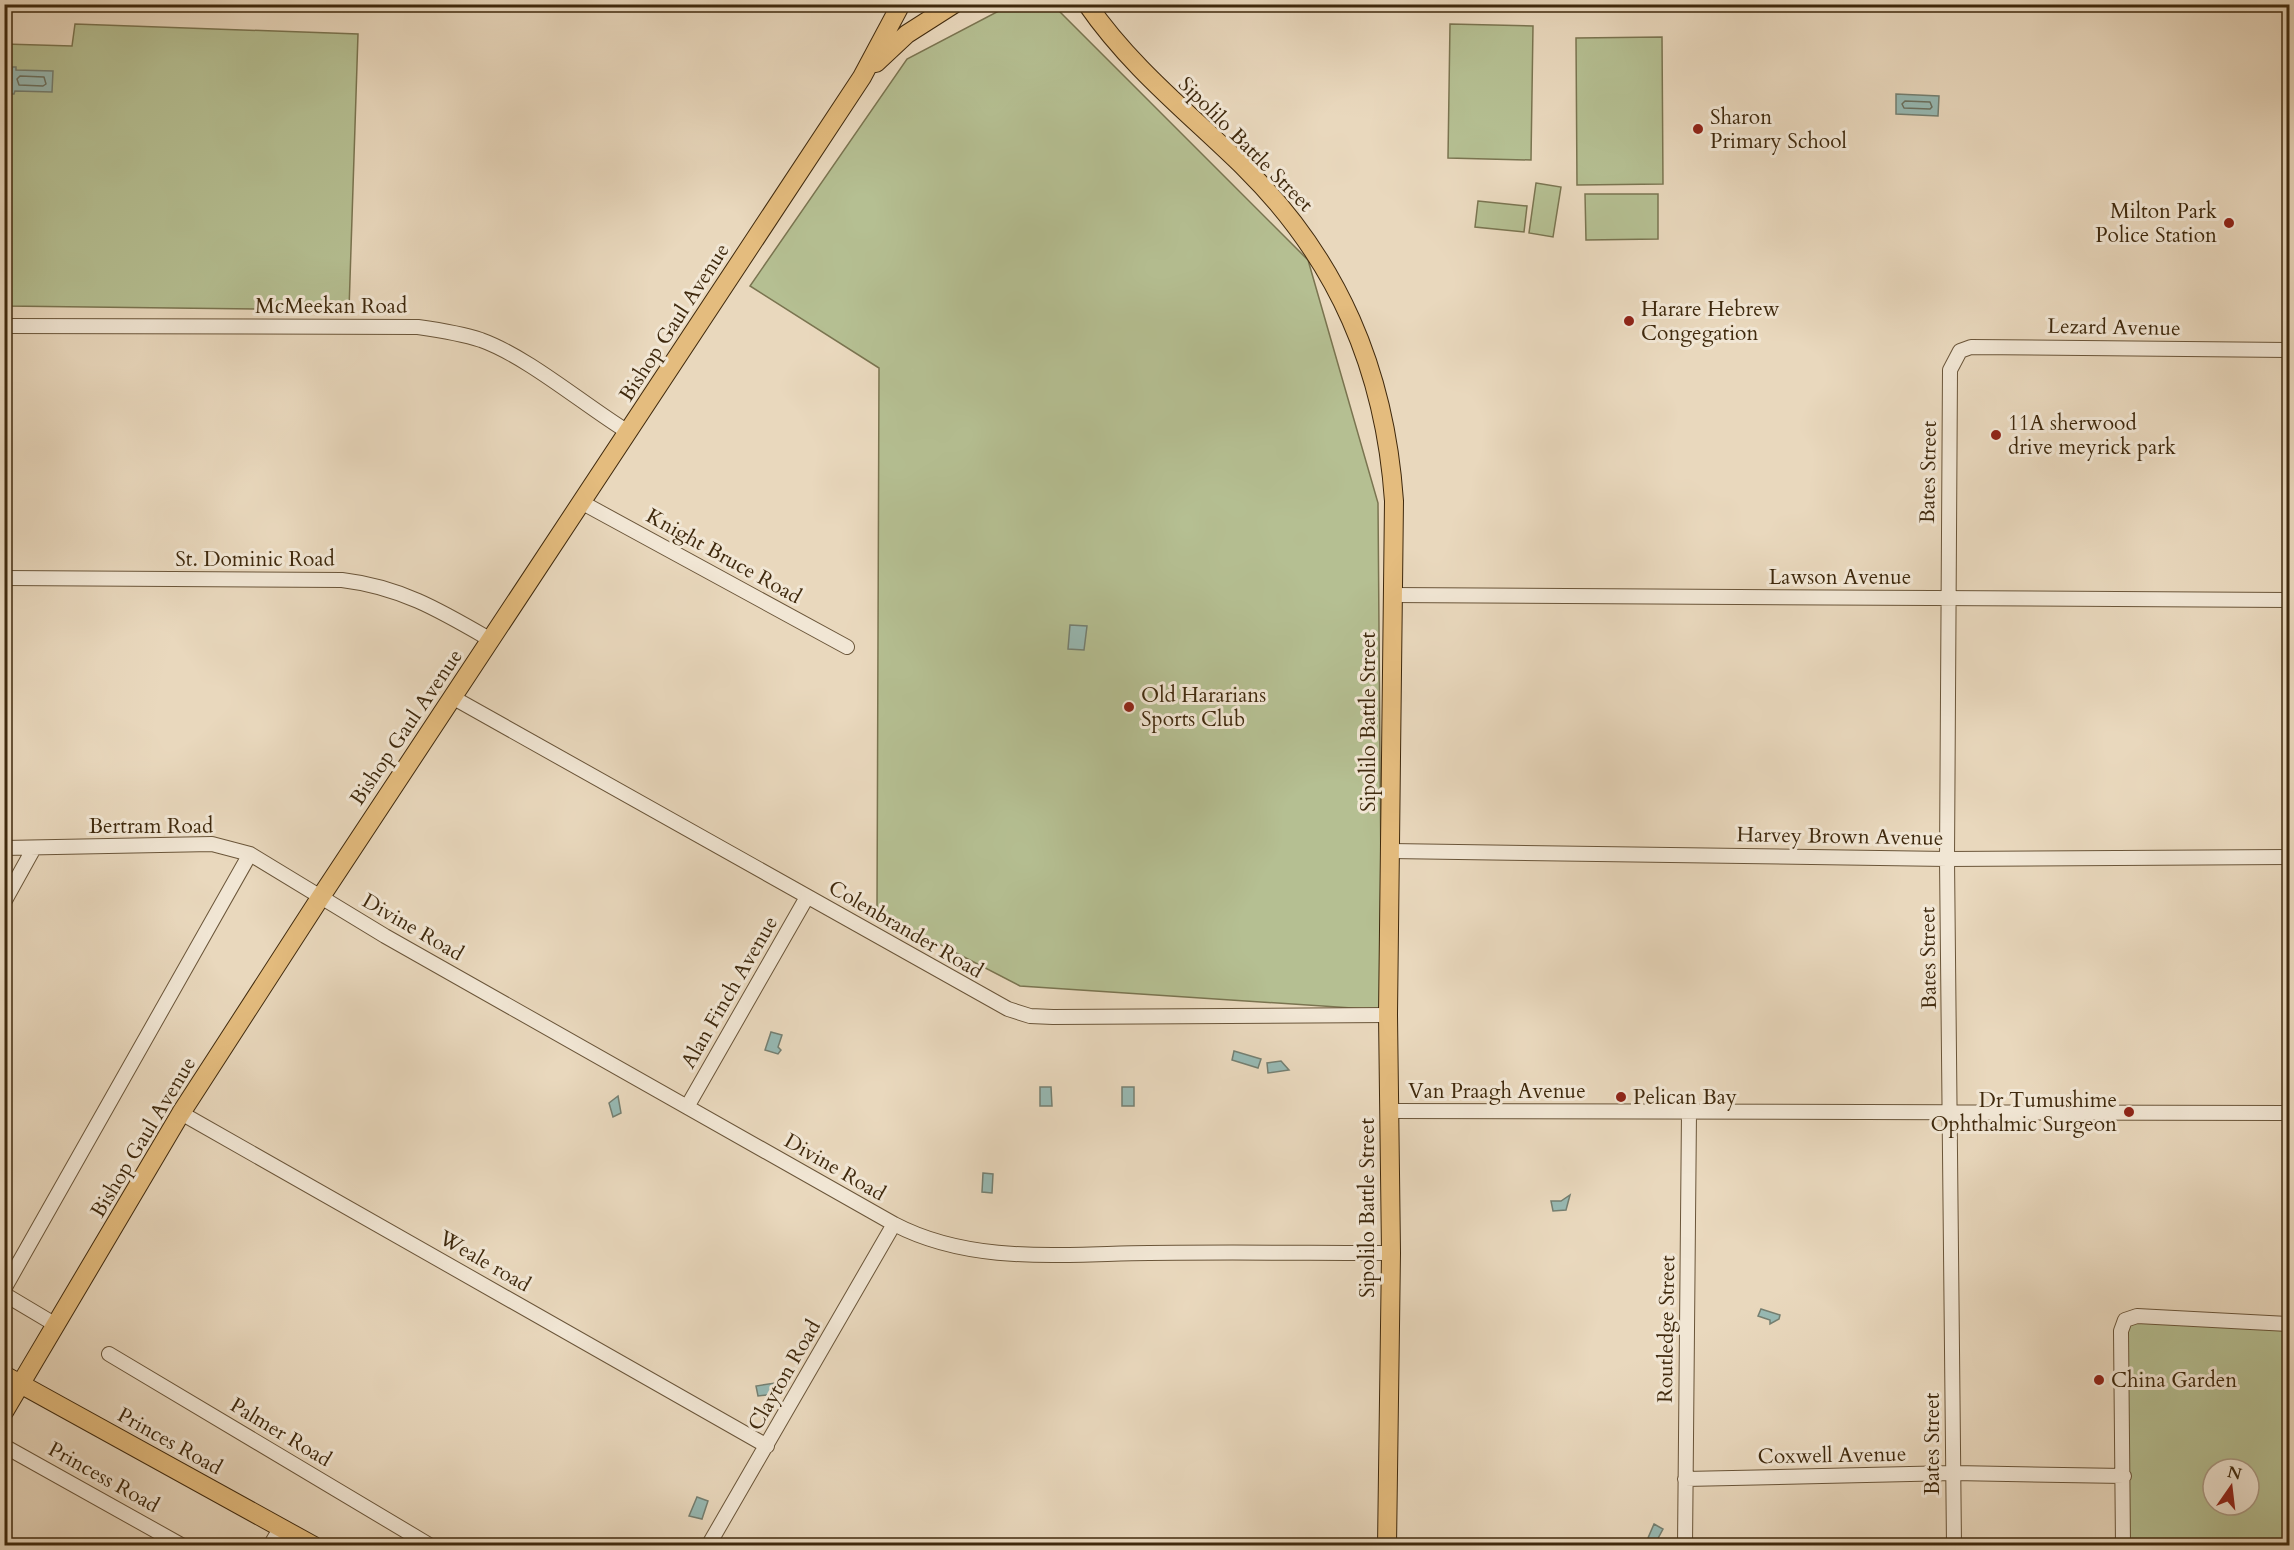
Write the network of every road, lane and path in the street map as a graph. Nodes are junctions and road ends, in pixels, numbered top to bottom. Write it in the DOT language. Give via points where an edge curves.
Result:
graph roads {
  1 [pos="901,4"];
  2 [pos="954,4"];
  3 [pos="1087,4"];
  4 [pos="862,77"];
  5 [pos="4,326"];
  6 [pos="2289,350"];
  7 [pos="1950,370"];
  8 [pos="628,432"];
  9 [pos="581,502"];
  10 [pos="4,579"];
  11 [pos="1391,595"];
  12 [pos="1948,599"];
  13 [pos="2289,600"];
  14 [pos="491,640"];
  15 [pos="847,647"];
  16 [pos="452,697"];
  17 [pos="4,848"];
  18 [pos="34,848"];
  19 [pos="1391,851"];
  20 [pos="250,854"];
  21 [pos="2289,857"];
  22 [pos="1947,859"];
  23 [pos="807,897"];
  24 [pos="320,898"];
  25 [pos="4,902"];
  26 [pos="1388,1015"];
  27 [pos="687,1107"];
  28 [pos="1389,1111"];
  29 [pos="1689,1112"];
  30 [pos="1951,1112"];
  31 [pos="182,1113"];
  32 [pos="2289,1113"];
  33 [pos="894,1224"];
  34 [pos="1391,1253"];
  35 [pos="4,1289"];
  36 [pos="4,1294"];
  37 [pos="2289,1324"];
  38 [pos="56,1325"];
  39 [pos="109,1354"];
  40 [pos="4,1375"];
  41 [pos="21,1384"];
  42 [pos="4,1412"];
  43 [pos="4,1446"];
  44 [pos="767,1446"];
  45 [pos="1954,1473"];
  46 [pos="2124,1476"];
  47 [pos="1685,1479"];
  48 [pos="281,1527"];
  49 [pos="160,1540"];
  50 [pos="183,1545"];
  51 [pos="270,1545"];
  52 [pos="314,1545"];
  53 [pos="431,1545"];
  54 [pos="708,1545"];
  55 [pos="1387,1545"];
  56 [pos="1685,1545"];
  57 [pos="1954,1545"];
  58 [pos="2123,1545"];
  1 -- 4 [label="main road"];
  2 -- 4 [label="main road" via="907,34"];
  3 -- 11 [label="main road, Sipolilo Battle Street" via="1120,49 1269,193 1303,234 1340,293 1383,413 1394,501"];
  4 -- 8 [label="main road, Bishop Gaul Avenue"];
  5 -- 8 [label="street, McMeekan Road" via="407,327 449,331 507,352"];
  6 -- 7 [label="street, Lezard Avenue" via="1971,347 1960,351"];
  7 -- 12 [label="street, Bates Street"];
  8 -- 9 [label="main road, Bishop Gaul Avenue"];
  9 -- 14 [label="main road, Bishop Gaul Avenue"];
  9 -- 15 [label="street, Knight Bruce Road"];
  10 -- 14 [label="street, St. Dominic Road" via="369,583 433,606"];
  11 -- 12 [label="street, Lawson Avenue"];
  11 -- 19 [label="main road, Sipolilo Battle Street"];
  12 -- 13 [label="street, Lawson Avenue"];
  12 -- 22 [label="street, Bates Street"];
  14 -- 16 [label="main road, Bishop Gaul Avenue"];
  16 -- 23 [label="street, Colenbrander Road"];
  16 -- 24 [label="main road, Bishop Gaul Avenue"];
  17 -- 18 [label="street, Bertram Road"];
  18 -- 20 [label="street, Bertram Road" via="212,844"];
  18 -- 25 [label="street"];
  19 -- 22 [label="street, Harvey Brown Avenue"];
  19 -- 26 [label="main road, Sipolilo Battle Street"];
  20 -- 24 [label="street, Bertram Road"];
  20 -- 35 [label="street, Bishop Gaul Avenue"];
  21 -- 22 [label="street, Harvey Brown Avenue"];
  22 -- 30 [label="street, Bates Street"];
  23 -- 26 [label="street, Colenbrander Road" via="981,997 1030,1016"];
  23 -- 27 [label="street, Alan Finch Avenue"];
  24 -- 27 [label="street, Divine Road"];
  24 -- 31 [label="main road, Bishop Gaul Avenue"];
  26 -- 28 [label="main road, Sipolilo Battle Street"];
  27 -- 33 [label="street, Divine Road"];
  28 -- 29 [label="street, Van Praagh Avenue"];
  28 -- 34 [label="main road, Sipolilo Battle Street"];
  29 -- 30 [label="street, Van Praagh Avenue"];
  29 -- 47 [label="street, Routledge Street"];
  30 -- 32 [label="street, Van Praagh Avenue"];
  30 -- 45 [label="street, Bates Street"];
  31 -- 38 [label="main road, Bishop Gaul Avenue"];
  31 -- 44 [label="street, Weale road"];
  33 -- 34 [label="street, Divine Road" via="942,1245 982,1252"];
  33 -- 44 [label="street, Clayton Road"];
  34 -- 55 [label="main road, Sipolilo Battle Street"];
  36 -- 38 [label="street"];
  37 -- 46 [label="street" via="2137,1316 2125,1320 2121,1331"];
  38 -- 41 [label="main road, Bishop Gaul Avenue"];
  39 -- 53 [label="street, Palmer Road"];
  40 -- 41 [label="main road, Princes Road"];
  41 -- 42 [label="main road, Bishop Gaul Avenue"];
  41 -- 48 [label="main road, Princes Road"];
  43 -- 49 [label="street, Princess Road"];
  44 -- 54 [label="street, Clayton Road"];
  45 -- 46 [label="street, Coxwell Avenue"];
  45 -- 47 [label="street, Coxwell Avenue"];
  45 -- 57 [label="street, Bates Street"];
  46 -- 58 [label="street"];
  47 -- 56 [label="street, Routledge Street"];
  48 -- 51 [label="street"];
  48 -- 52 [label="main road, Princes Road"];
  49 -- 50 [label="street, Princess Road"];
}
